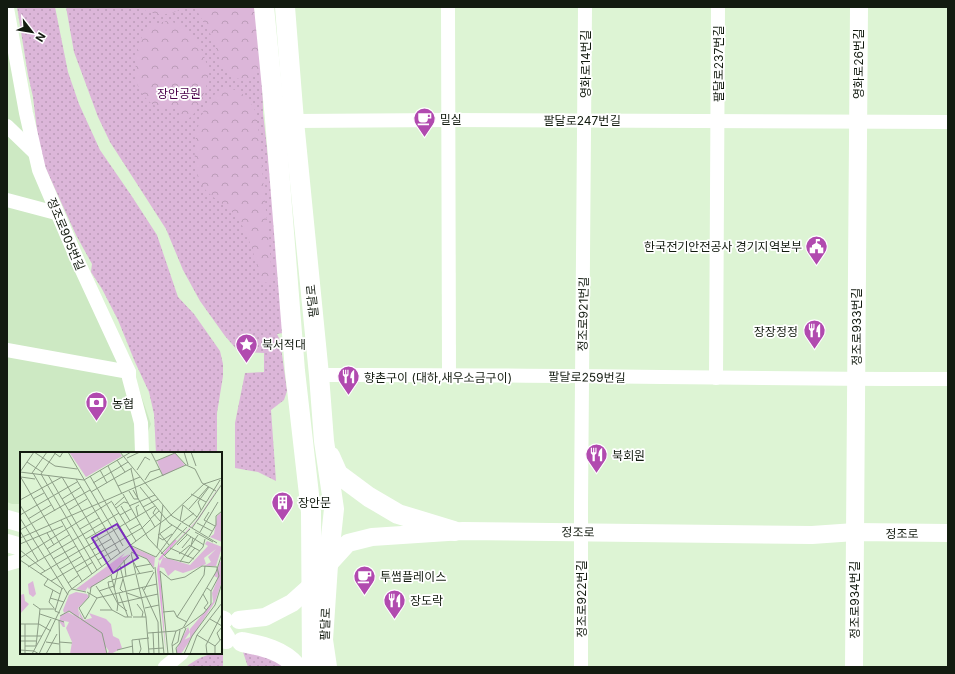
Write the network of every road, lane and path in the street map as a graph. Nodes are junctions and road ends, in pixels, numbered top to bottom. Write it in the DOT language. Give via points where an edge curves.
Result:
graph roads {
  1 [pos="264,7"];
  2 [pos="285,7"];
  3 [pos="448,7"];
  4 [pos="585,7"];
  5 [pos="718,7"];
  6 [pos="859,7"];
  7 [pos="7,8"];
  8 [pos="448,120"];
  9 [pos="585,120"];
  10 [pos="294,121"];
  11 [pos="717,121"];
  12 [pos="858,121"];
  13 [pos="948,122"];
  14 [pos="7,126"];
  15 [pos="35,153"];
  16 [pos="7,200"];
  17 [pos="56,213"];
  18 [pos="7,350"];
  19 [pos="129,372"];
  20 [pos="448,374"];
  21 [pos="319,375"];
  22 [pos="582,377"];
  23 [pos="716,378"];
  24 [pos="856,379"];
  25 [pos="948,380"];
  26 [pos="324,441"];
  27 [pos="142,452"];
  28 [pos="7,519"];
  29 [pos="20,523"];
  30 [pos="454,531"];
  31 [pos="581,532"];
  32 [pos="855,532"];
  33 [pos="948,533"];
  34 [pos="7,543"];
  35 [pos="20,547"];
  36 [pos="20,560"];
  37 [pos="7,564"];
  38 [pos="328,565"];
  39 [pos="311,586"];
  40 [pos="229,629"];
  41 [pos="181,654"];
  42 [pos="165,667"];
  43 [pos="297,667"];
  44 [pos="312,667"];
  45 [pos="327,667"];
  46 [pos="581,667"];
  47 [pos="854,667"];
  1 -- 39 [label="main road, 팔달로" via="295,371 311,512"];
  2 -- 10 [label="main road, 팔달로"];
  3 -- 8 [label="street"];
  4 -- 9 [label="street, 영화로14번길"];
  5 -- 11 [label="street, 팔달로237번길"];
  6 -- 12 [label="street, 영화로26번길"];
  7 -- 15 [label="street, 정조로905번길"];
  8 -- 9 [label="street, 팔달로247번길"];
  8 -- 10 [label="street, 팔달로247번길"];
  8 -- 20 [label="street"];
  9 -- 11 [label="street, 팔달로247번길"];
  9 -- 22 [label="street, 정조로921번길"];
  10 -- 21 [label="main road, 팔달로"];
  11 -- 12 [label="street, 팔달로247번길"];
  11 -- 23 [label="street"];
  12 -- 13 [label="street, 팔달로247번길"];
  12 -- 24 [label="street, 정조로933번길"];
  14 -- 15 [label="street"];
  15 -- 17 [label="street, 정조로905번길"];
  16 -- 17 [label="street"];
  17 -- 19 [label="street, 정조로905번길"];
  18 -- 19 [label="street"];
  19 -- 27 [label="street, 정조로905번길" via="141,423"];
  20 -- 21 [label="street, 팔달로259번길"];
  20 -- 22 [label="street, 팔달로259번길"];
  21 -- 26 [label="main road, 팔달로"];
  22 -- 23 [label="street, 팔달로259번길"];
  22 -- 31 [label="street, 정조로921번길"];
  23 -- 24 [label="street, 팔달로259번길"];
  24 -- 25 [label="street, 팔달로259번길"];
  24 -- 32 [label="street, 정조로933번길"];
  26 -- 30 [label="main road" via="338,474 369,497 398,514"];
  26 -- 38 [label="main road, 팔달로" via="334,509"];
  28 -- 29 [label="street"];
  30 -- 31 [label="street, 정조로"];
  30 -- 38 [label="street, 정조로" via="372,537 348,543"];
  31 -- 32 [label="street, 정조로" via="812,535"];
  31 -- 46 [label="street, 정조로922번길"];
  32 -- 33 [label="street, 정조로"];
  32 -- 47 [label="street, 정조로934번길"];
  34 -- 35 [label="street"];
  36 -- 37 [label="street"];
  38 -- 39 [label="street, 정조로"];
  38 -- 45 [label="main road, 팔달로" via="323,640"];
  39 -- 40 [label="street, 정조로" via="292,603 265,617"];
  39 -- 44 [label="main road, 팔달로"];
  40 -- 43 [label="main road" via="274,650"];
  41 -- 42 [label="street"];
}
